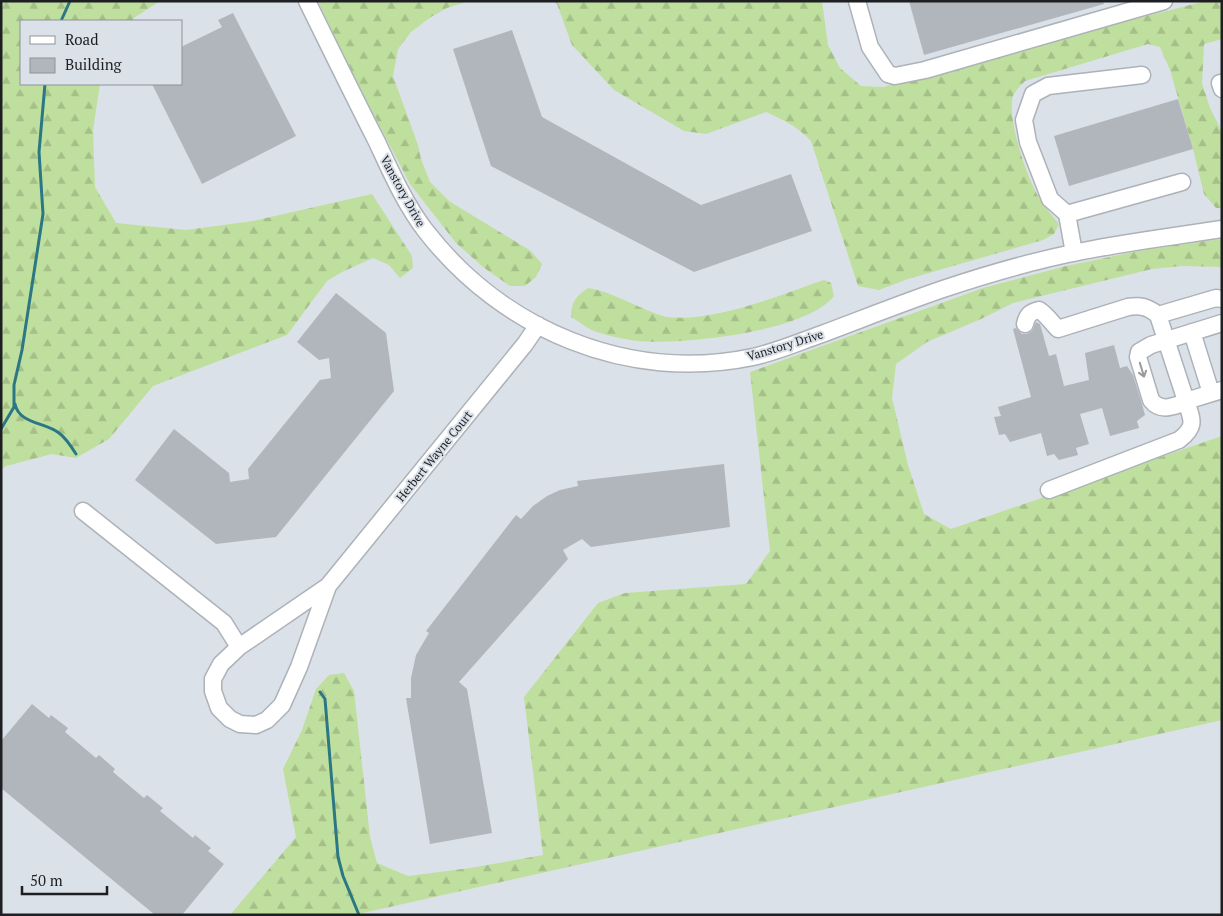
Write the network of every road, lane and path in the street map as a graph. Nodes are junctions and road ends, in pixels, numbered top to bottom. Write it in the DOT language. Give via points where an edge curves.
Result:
graph roads {
  1 [pos="307,1"];
  2 [pos="857,1"];
  3 [pos="1164,1"];
  4 [pos="1142,75"];
  5 [pos="1182,182"];
  6 [pos="1067,214"];
  7 [pos="1222,229"];
  8 [pos="1074,253"];
  9 [pos="1222,299"];
  10 [pos="1158,315"];
  11 [pos="1222,323"];
  12 [pos="1025,324"];
  13 [pos="538,325"];
  14 [pos="1192,332"];
  15 [pos="1166,340"];
  16 [pos="1216,392"];
  17 [pos="1186,402"];
  18 [pos="1049,490"];
  19 [pos="83,511"];
  20 [pos="328,586"];
  21 [pos="239,648"];
  1 -- 13 [label="street, Vanstory Drive" via="400,190 426,231 453,263 484,291"];
  2 -- 3 [label="street" via="870,47 888,74 895,76 941,66"];
  4 -- 6 [label="street" via="1048,86 1034,94 1024,120 1028,142 1050,199"];
  5 -- 6 [label="street"];
  6 -- 8 [label="street"];
  7 -- 8 [label="street, Vanstory Drive"];
  8 -- 13 [label="street, Vanstory Drive" via="943,289 772,351 716,362 668,363 619,356 592,349"];
  9 -- 10 [label="street"];
  10 -- 12 [label="street" via="1139,305 1058,329 1039,310 1027,316"];
  10 -- 15 [label="street"];
  11 -- 14 [label="street"];
  13 -- 20 [label="street, Herbert Wayne Court"];
  14 -- 15 [label="street"];
  14 -- 16 [label="street"];
  15 -- 17 [label="street"];
  15 -- 17 [label="street, one-way" via="1151,345 1138,357 1152,400 1165,408"];
  16 -- 17 [label="street"];
  17 -- 18 [label="street" via="1192,421 1189,432 1179,440"];
  19 -- 21 [label="street" via="224,623"];
  20 -- 21 [label="street"];
  20 -- 21 [label="street" via="299,668 282,705 267,720 256,725 240,724 230,719 215,700 213,679 221,664"];
}
